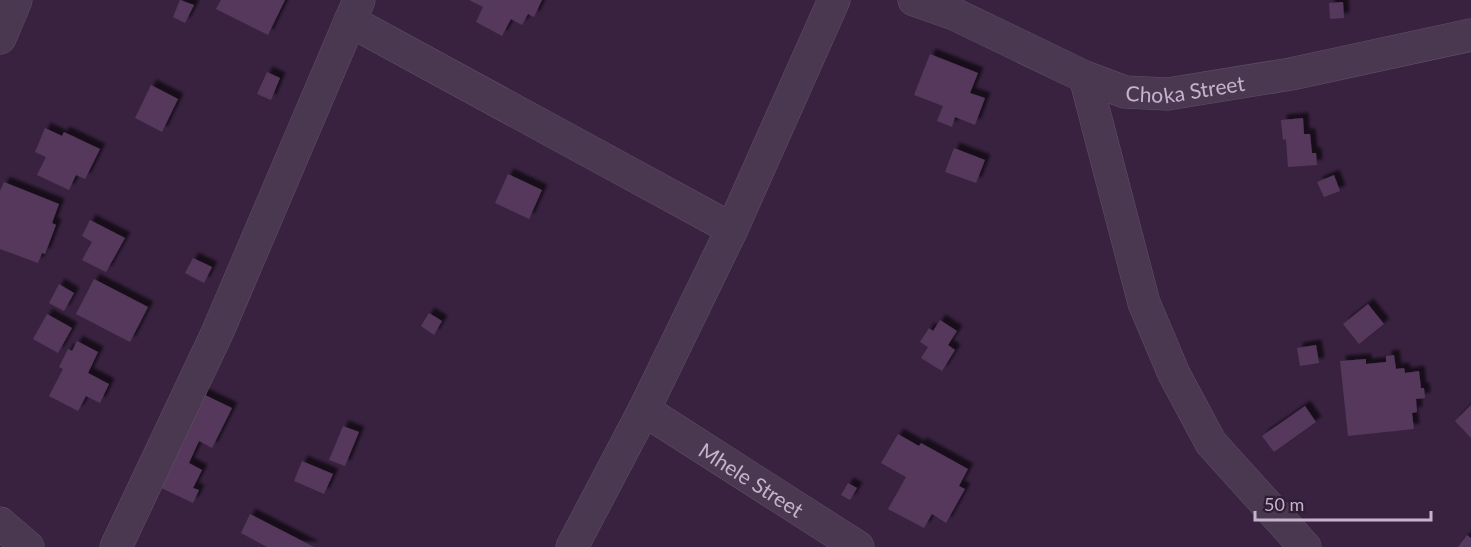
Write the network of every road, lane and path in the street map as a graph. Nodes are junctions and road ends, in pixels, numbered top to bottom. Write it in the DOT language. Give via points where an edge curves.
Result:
graph roads {
  1 [pos="16,0"];
  2 [pos="834,0"];
  3 [pos="914,0"];
  4 [pos="355,10"];
  5 [pos="1471,35"];
  6 [pos="0,38"];
  7 [pos="1085,77"];
  8 [pos="732,229"];
  9 [pos="644,410"];
  10 [pos="0,523"];
  11 [pos="28,547"];
  12 [pos="116,547"];
  13 [pos="572,547"];
  14 [pos="858,547"];
  15 [pos="1305,547"];
  1 -- 6 [label="street"];
  2 -- 8 [label="street"];
  3 -- 7 [label="street, Choka Street" via="954,14"];
  4 -- 8 [label="street"];
  4 -- 12 [label="street" via="218,331"];
  5 -- 7 [label="street, Choka Street" via="1291,74 1168,94 1125,92"];
  7 -- 15 [label="street" via="1144,303 1174,374 1211,443"];
  8 -- 9 [label="street"];
  9 -- 13 [label="street"];
  9 -- 14 [label="street, Mhele Street"];
  10 -- 11 [label="street"];
}
